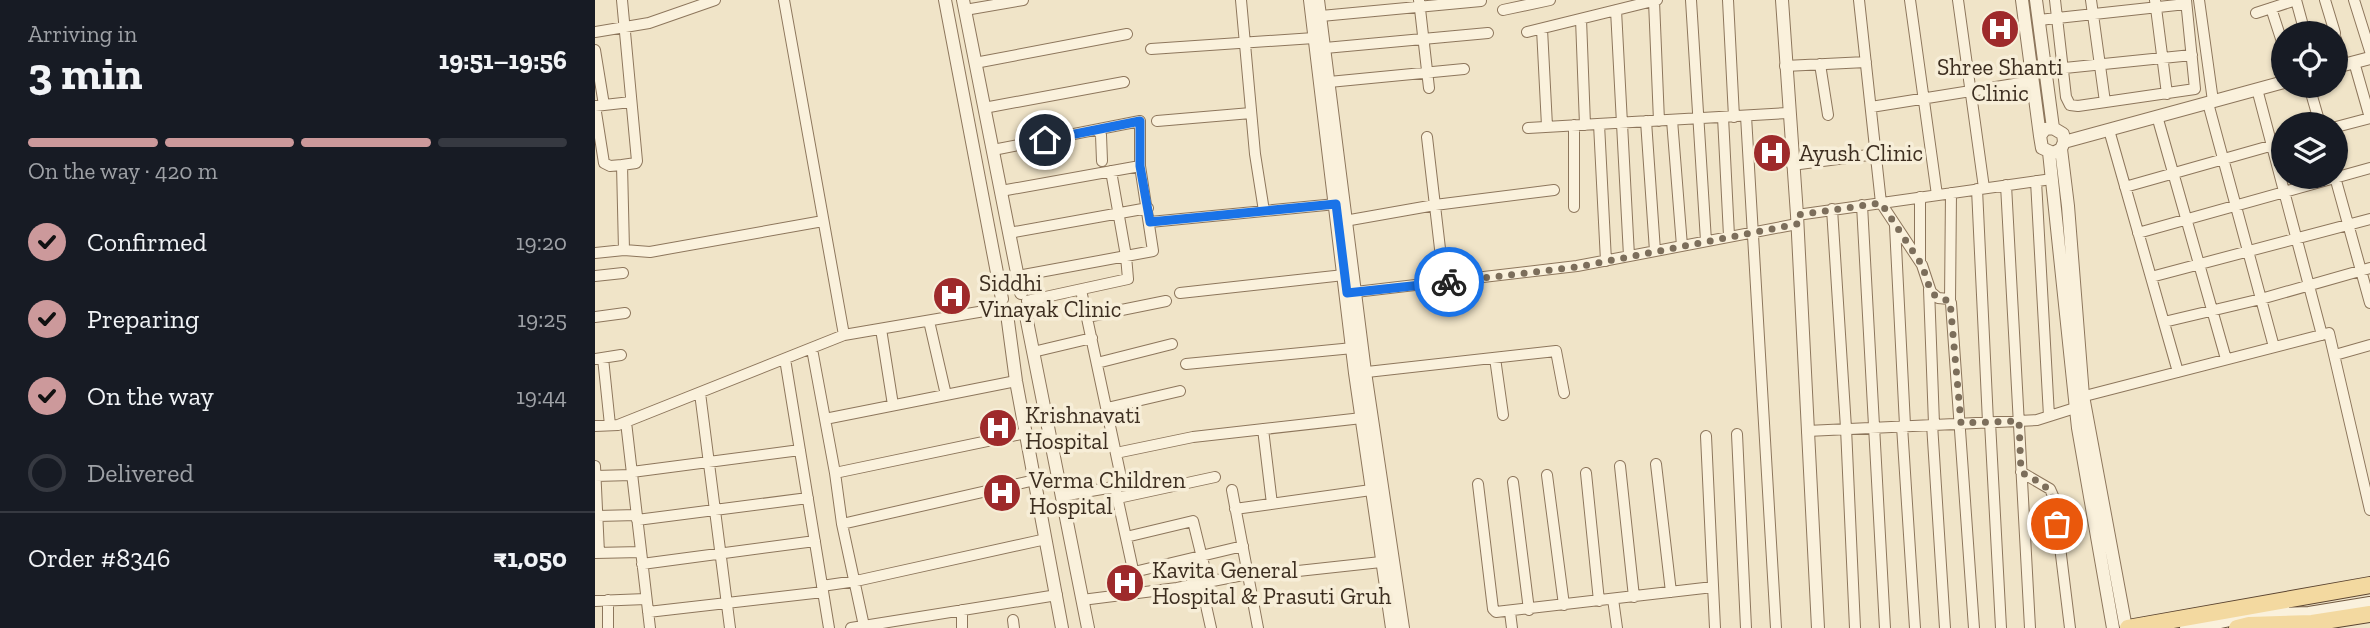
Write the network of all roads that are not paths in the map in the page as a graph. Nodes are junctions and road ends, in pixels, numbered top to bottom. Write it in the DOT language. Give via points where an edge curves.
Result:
graph roads {
  1 [pos="622,0"];
  2 [pos="715,0"];
  3 [pos="784,0"];
  4 [pos="945,0"];
  5 [pos="1023,0"];
  6 [pos="1241,0"];
  7 [pos="1310,0"];
  8 [pos="1318,0"];
  9 [pos="1550,0"];
  10 [pos="1655,0"];
  11 [pos="1691,0"];
  12 [pos="1728,0"];
  13 [pos="1781,0"];
  14 [pos="1860,0"];
  15 [pos="1910,0"];
  16 [pos="1958,0"];
  17 [pos="2022,0"];
  18 [pos="2036,0"];
  19 [pos="2055,0"];
  20 [pos="2091,0"];
  21 [pos="2199,0"];
  22 [pos="2296,0"];
  23 [pos="2325,0"];
  24 [pos="2354,0"];
  25 [pos="1481,1"];
  26 [pos="2186,2"];
  27 [pos="1419,4"];
  28 [pos="2155,4"];
  29 [pos="964,5"];
  30 [pos="2271,8"];
  31 [pos="1503,10"];
  32 [pos="1616,10"];
  33 [pos="2256,13"];
  34 [pos="2093,14"];
  35 [pos="1321,16"];
  36 [pos="2057,18"];
  37 [pos="1581,19"];
  38 [pos="2039,20"];
  39 [pos="2275,21"];
  40 [pos="2302,21"];
  41 [pos="2331,21"];
  42 [pos="624,27"];
  43 [pos="1542,29"];
  44 [pos="595,32"];
  45 [pos="1527,32"];
  46 [pos="1488,33"];
  47 [pos="1127,34"];
  48 [pos="1314,38"];
  49 [pos="1424,41"];
  50 [pos="1245,44"];
  51 [pos="1325,48"];
  52 [pos="1151,49"];
  53 [pos="595,50"];
  54 [pos="2370,51"];
  55 [pos="2192,55"];
  56 [pos="2163,57"];
  57 [pos="2370,58"];
  58 [pos="1866,62"];
  59 [pos="975,63"];
  60 [pos="1820,64"];
  61 [pos="2100,64"];
  62 [pos="2348,64"];
  63 [pos="1785,66"];
  64 [pos="2062,68"];
  65 [pos="1464,69"];
  66 [pos="2045,70"];
  67 [pos="2348,71"];
  68 [pos="1427,72"];
  69 [pos="2033,81"];
  70 [pos="1125,82"];
  71 [pos="1329,82"];
  72 [pos="2271,85"];
  73 [pos="1429,88"];
  74 [pos="2257,89"];
  75 [pos="1970,92"];
  76 [pos="2168,94"];
  77 [pos="1924,99"];
  78 [pos="631,102"];
  79 [pos="2105,102"];
  80 [pos="2210,102"];
  81 [pos="604,105"];
  82 [pos="1871,107"];
  83 [pos="984,108"];
  84 [pos="1251,113"];
  85 [pos="1788,113"];
  86 [pos="1828,115"];
  87 [pos="2157,116"];
  88 [pos="1734,117"];
  89 [pos="2370,118"];
  90 [pos="1697,119"];
  91 [pos="1672,120"];
  92 [pos="1157,121"];
  93 [pos="1646,121"];
  94 [pos="1659,121"];
  95 [pos="1622,122"];
  96 [pos="1599,124"];
  97 [pos="2348,124"];
  98 [pos="1579,125"];
  99 [pos="1547,127"];
  100 [pos="1528,128"];
  101 [pos="2053,128"];
  102 [pos="1097,130"];
  103 [pos="2109,130"];
  104 [pos="2040,136"];
  105 [pos="1427,137"];
  106 [pos="2271,141"];
  107 [pos="2271,145"];
  108 [pos="2058,148"];
  109 [pos="993,150"];
  110 [pos="1876,154"];
  111 [pos="2223,159"];
  112 [pos="1102,162"];
  113 [pos="622,165"];
  114 [pos="1792,165"];
  115 [pos="1140,166"];
  116 [pos="2370,168"];
  117 [pos="1111,171"];
  118 [pos="2173,173"];
  119 [pos="2348,174"];
  120 [pos="2052,179"];
  121 [pos="2036,181"];
  122 [pos="2006,185"];
  123 [pos="2125,187"];
  124 [pos="1981,189"];
  125 [pos="2283,189"];
  126 [pos="2297,189"];
  127 [pos="2338,189"];
  128 [pos="1554,190"];
  129 [pos="1001,191"];
  130 [pos="1951,193"];
  131 [pos="2284,193"];
  132 [pos="1937,195"];
  133 [pos="1920,197"];
  134 [pos="1881,203"];
  135 [pos="1336,204"];
  136 [pos="1435,205"];
  137 [pos="1862,205"];
  138 [pos="1574,206"];
  139 [pos="2236,207"];
  140 [pos="1148,208"];
  141 [pos="1832,209"];
  142 [pos="1264,211"];
  143 [pos="1118,213"];
  144 [pos="2370,219"];
  145 [pos="1797,220"];
  146 [pos="2187,220"];
  147 [pos="824,221"];
  148 [pos="1343,221"];
  149 [pos="1150,222"];
  150 [pos="1895,223"];
  151 [pos="2348,226"];
  152 [pos="1753,232"];
  153 [pos="1009,233"];
  154 [pos="2138,233"];
  155 [pos="1729,236"];
  156 [pos="2297,239"];
  157 [pos="1706,241"];
  158 [pos="1682,246"];
  159 [pos="624,250"];
  160 [pos="1655,251"];
  161 [pos="2248,252"];
  162 [pos="595,253"];
  163 [pos="1126,256"];
  164 [pos="1629,256"];
  165 [pos="1606,261"];
  166 [pos="1920,261"];
  167 [pos="2200,265"];
  168 [pos="2365,269"];
  169 [pos="623,273"];
  170 [pos="1344,275"];
  171 [pos="595,276"];
  172 [pos="1018,276"];
  173 [pos="2151,277"];
  174 [pos="1444,283"];
  175 [pos="2308,284"];
  176 [pos="1929,287"];
  177 [pos="1081,290"];
  178 [pos="1180,293"];
  179 [pos="1352,293"];
  180 [pos="2261,299"];
  181 [pos="1950,301"];
  182 [pos="1025,302"];
  183 [pos="1166,302"];
  184 [pos="2370,303"];
  185 [pos="1004,307"];
  186 [pos="2213,310"];
  187 [pos="625,313"];
  188 [pos="595,317"];
  189 [pos="1087,317"];
  190 [pos="929,321"];
  191 [pos="2164,322"];
  192 [pos="881,329"];
  193 [pos="844,335"];
  194 [pos="2322,335"];
  195 [pos="1091,338"];
  196 [pos="1172,344"];
  197 [pos="2370,345"];
  198 [pos="2274,347"];
  199 [pos="1353,348"];
  200 [pos="812,349"];
  201 [pos="1033,352"];
  202 [pos="621,355"];
  203 [pos="2335,355"];
  204 [pos="599,358"];
  205 [pos="1495,358"];
  206 [pos="785,359"];
  207 [pos="2226,359"];
  208 [pos="1097,363"];
  209 [pos="1185,363"];
  210 [pos="2178,372"];
  211 [pos="1360,373"];
  212 [pos="1016,381"];
  213 [pos="1180,391"];
  214 [pos="700,393"];
  215 [pos="1564,393"];
  216 [pos="946,395"];
  217 [pos="2077,401"];
  218 [pos="893,405"];
  219 [pos="1107,408"];
  220 [pos="1503,415"];
  221 [pos="2049,416"];
  222 [pos="1361,418"];
  223 [pos="825,419"];
  224 [pos="2019,421"];
  225 [pos="626,422"];
  226 [pos="1989,422"];
  227 [pos="1961,423"];
  228 [pos="1933,424"];
  229 [pos="610,425"];
  230 [pos="595,426"];
  231 [pos="1903,426"];
  232 [pos="1874,427"];
  233 [pos="1846,428"];
  234 [pos="1263,429"];
  235 [pos="1807,431"];
  236 [pos="1026,433"];
  237 [pos="1737,434"];
  238 [pos="1706,436"];
  239 [pos="800,450"];
  240 [pos="1116,453"];
  241 [pos="709,462"];
  242 [pos="1656,464"];
  243 [pos="595,466"];
  244 [pos="1620,466"];
  245 [pos="2021,472"];
  246 [pos="835,473"];
  247 [pos="1586,473"];
  248 [pos="632,474"];
  249 [pos="1547,475"];
  250 [pos="596,476"];
  251 [pos="1215,477"];
  252 [pos="1035,480"];
  253 [pos="1513,482"];
  254 [pos="1478,484"];
  255 [pos="1232,490"];
  256 [pos="1371,490"];
  257 [pos="1116,492"];
  258 [pos="1062,496"];
  259 [pos="808,498"];
  260 [pos="1272,504"];
  261 [pos="1235,509"];
  262 [pos="716,510"];
  263 [pos="2370,510"];
  264 [pos="596,511"];
  265 [pos="637,517"];
  266 [pos="842,524"];
  267 [pos="1126,537"];
  268 [pos="1046,539"];
  269 [pos="815,541"];
  270 [pos="1243,546"];
  271 [pos="597,553"];
  272 [pos="720,554"];
  273 [pos="1203,556"];
  274 [pos="642,558"];
  275 [pos="1381,562"];
  276 [pos="1298,571"];
  277 [pos="1134,572"];
  278 [pos="1248,574"];
  279 [pos="856,581"];
  280 [pos="1205,582"];
  281 [pos="2370,585"];
  282 [pos="1713,587"];
  283 [pos="823,589"];
  284 [pos="1671,592"];
  285 [pos="2370,592"];
  286 [pos="1138,593"];
  287 [pos="1057,595"];
  288 [pos="1634,597"];
  289 [pos="646,599"];
  290 [pos="1613,599"];
  291 [pos="608,600"];
  292 [pos="1082,600"];
  293 [pos="595,601"];
  294 [pos="1599,601"];
  295 [pos="727,603"];
  296 [pos="2370,604"];
  297 [pos="1564,606"];
  298 [pos="962,610"];
  299 [pos="1529,610"];
  300 [pos="648,612"];
  301 [pos="1510,612"];
  302 [pos="2370,614"];
  303 [pos="2250,615"];
  304 [pos="864,626"];
  305 [pos="608,628"];
  306 [pos="650,628"];
  307 [pos="730,628"];
  308 [pos="829,628"];
  309 [pos="851,628"];
  310 [pos="962,628"];
  311 [pos="1062,628"];
  312 [pos="1088,628"];
  313 [pos="1211,628"];
  314 [pos="1258,628"];
  315 [pos="1392,628"];
  316 [pos="1403,628"];
  317 [pos="1511,628"];
  318 [pos="1617,628"];
  319 [pos="1715,628"];
  320 [pos="1746,628"];
  321 [pos="1776,628"];
  322 [pos="1818,628"];
  323 [pos="1855,628"];
  324 [pos="1885,628"];
  325 [pos="1915,628"];
  326 [pos="1945,628"];
  327 [pos="1974,628"];
  328 [pos="2001,628"];
  329 [pos="2030,628"];
  330 [pos="2070,628"];
  331 [pos="2113,628"];
  332 [pos="2127,628"];
  333 [pos="2187,628"];
  334 [pos="2237,628"];
  1 -- 42 [label="street"];
  2 -- 42 [label="street"];
  3 -- 147 [label="street"];
  4 -- 185 [label="street"];
  5 -- 29 [label="street"];
  6 -- 50 [label="street"];
  7 -- 48 [label="street"];
  8 -- 35 [label="street"];
  9 -- 31 [label="street"];
  10 -- 32 [label="street"];
  10 -- 94 [label="street"];
  11 -- 90 [label="street"];
  12 -- 88 [label="street"];
  13 -- 63 [label="street"];
  14 -- 58 [label="street"];
  15 -- 77 [label="street"];
  16 -- 75 [label="street"];
  17 -- 69 [label="street"];
  18 -- 38 [label="street"];
  19 -- 36 [label="street"];
  20 -- 34 [label="street"];
  21 -- 80 [label="street"];
  22 -- 30 [label="street"];
  22 -- 40 [label="street"];
  23 -- 41 [label="street"];
  24 -- 54 [label="street"];
  25 -- 27 [label="street"];
  26 -- 28 [label="street"];
  26 -- 55 [label="street"];
  27 -- 35 [label="street"];
  27 -- 49 [label="street"];
  28 -- 34 [label="street"];
  28 -- 56 [label="street"];
  29 -- 59 [label="street"];
  30 -- 33 [label="street"];
  30 -- 39 [label="street"];
  32 -- 37 [label="street"];
  32 -- 95 [label="street"];
  34 -- 36 [label="street"];
  34 -- 61 [label="street"];
  35 -- 51 [label="street"];
  36 -- 38 [label="street"];
  36 -- 64 [label="street"];
  37 -- 43 [label="street"];
  37 -- 98 [label="street"];
  38 -- 66 [label="street"];
  42 -- 44 [label="street"];
  42 -- 78 [label="street"];
  43 -- 45 [label="street"];
  43 -- 99 [label="street"];
  46 -- 49 [label="street"];
  47 -- 59 [label="street"];
  48 -- 50 [label="street"];
  48 -- 135 [label="street"];
  49 -- 51 [label="street"];
  49 -- 68 [label="street"];
  50 -- 52 [label="street"];
  50 -- 84 [label="street"];
  51 -- 71 [label="street"];
  53 -- 81 [label="street"];
  55 -- 56 [label="street"];
  55 -- 76 [label="street" via="2195,89"];
  56 -- 61 [label="street"];
  56 -- 76 [label="street"];
  57 -- 62 [label="street"];
  58 -- 60 [label="street"];
  58 -- 82 [label="street"];
  59 -- 83 [label="street"];
  60 -- 63 [label="street"];
  60 -- 86 [label="street"];
  61 -- 64 [label="street"];
  61 -- 79 [label="street"];
  63 -- 85 [label="street"];
  64 -- 66 [label="street"];
  64 -- 79 [label="street" via="2070,105"];
  65 -- 68 [label="street"];
  66 -- 101 [label="street"];
  67 -- 89 [label="street"];
  68 -- 71 [label="street"];
  68 -- 73 [label="street"];
  69 -- 75 [label="street"];
  69 -- 104 [label="street"];
  70 -- 83 [label="street"];
  71 -- 148 [label="street"];
  72 -- 74 [label="street"];
  74 -- 80 [label="street"];
  74 -- 106 [label="street"];
  75 -- 77 [label="street"];
  75 -- 124 [label="street"];
  76 -- 79 [label="street"];
  77 -- 82 [label="street"];
  77 -- 132 [label="street"];
  78 -- 81 [label="street"];
  78 -- 113 [label="street" via="637,160"];
  80 -- 87 [label="street"];
  80 -- 111 [label="street"];
  81 -- 113 [label="street" via="595,106 604,163"];
  82 -- 110 [label="street"];
  83 -- 109 [label="street"];
  84 -- 92 [label="street"];
  84 -- 142 [label="street"];
  85 -- 88 [label="street"];
  85 -- 114 [label="street"];
  87 -- 103 [label="street"];
  87 -- 118 [label="street"];
  88 -- 90 [label="street"];
  88 -- 152 [label="street"];
  88 -- 155 [label="street"];
  89 -- 97 [label="street"];
  90 -- 91 [label="street"];
  90 -- 157 [label="street"];
  91 -- 94 [label="street"];
  91 -- 158 [label="street"];
  93 -- 94 [label="street"];
  93 -- 95 [label="street"];
  93 -- 160 [label="street"];
  95 -- 96 [label="street"];
  95 -- 164 [label="street"];
  96 -- 98 [label="street"];
  96 -- 165 [label="street"];
  98 -- 99 [label="street"];
  98 -- 138 [label="street"];
  99 -- 100 [label="street"];
  101 -- 104 [label="street"];
  101 -- 108 [label="street" via="2063,134"];
  102 -- 109 [label="street"];
  102 -- 112 [label="street"];
  102 -- 115 [label="street" via="1140,121"];
  103 -- 108 [label="street"];
  103 -- 123 [label="street"];
  104 -- 108 [label="street" via="2042,148"];
  105 -- 136 [label="street"];
  107 -- 111 [label="street"];
  108 -- 120 [label="street"];
  108 -- 217 [label="street" via="2068,206"];
  109 -- 129 [label="street"];
  110 -- 114 [label="street"];
  110 -- 134 [label="street"];
  111 -- 118 [label="street"];
  111 -- 139 [label="street"];
  113 -- 159 [label="street"];
  114 -- 145 [label="street"];
  115 -- 117 [label="street"];
  115 -- 140 [label="street"];
  116 -- 119 [label="street"];
  117 -- 129 [label="street"];
  117 -- 143 [label="street"];
  118 -- 123 [label="street"];
  118 -- 146 [label="street"];
  120 -- 121 [label="street"];
  120 -- 217 [label="street"];
  121 -- 122 [label="street"];
  121 -- 221 [label="street"];
  122 -- 124 [label="street"];
  122 -- 224 [label="street"];
  123 -- 154 [label="street"];
  124 -- 130 [label="street"];
  124 -- 226 [label="street"];
  125 -- 131 [label="street"];
  126 -- 131 [label="street"];
  127 -- 151 [label="street"];
  128 -- 136 [label="street"];
  129 -- 153 [label="street"];
  130 -- 132 [label="street"];
  130 -- 181 [label="street"];
  131 -- 139 [label="street"];
  131 -- 156 [label="street"];
  132 -- 133 [label="street"];
  133 -- 134 [label="street"];
  133 -- 166 [label="street"];
  134 -- 137 [label="street"];
  134 -- 150 [label="street"];
  135 -- 142 [label="street"];
  135 -- 148 [label="street"];
  136 -- 148 [label="street"];
  136 -- 174 [label="street"];
  137 -- 141 [label="street"];
  137 -- 232 [label="street"];
  139 -- 146 [label="street"];
  139 -- 161 [label="street"];
  140 -- 143 [label="street"];
  140 -- 149 [label="street"];
  141 -- 145 [label="street"];
  141 -- 233 [label="street"];
  142 -- 149 [label="street"];
  143 -- 153 [label="street"];
  143 -- 163 [label="street"];
  144 -- 151 [label="street"];
  145 -- 152 [label="street"];
  145 -- 235 [label="street"];
  146 -- 154 [label="street"];
  146 -- 167 [label="street"];
  147 -- 159 [label="street" via="650,252"];
  147 -- 193 [label="street"];
  148 -- 170 [label="street"];
  148 -- 179 [label="street"];
  149 -- 163 [label="street" via="1153,251"];
  150 -- 166 [label="street"];
  150 -- 231 [label="street"];
  151 -- 156 [label="street"];
  151 -- 168 [label="street"];
  152 -- 155 [label="street"];
  152 -- 321 [label="street"];
  153 -- 172 [label="street"];
  154 -- 173 [label="street"];
  155 -- 157 [label="street"];
  156 -- 161 [label="street"];
  156 -- 175 [label="street"];
  157 -- 158 [label="street"];
  158 -- 160 [label="street"];
  159 -- 162 [label="street"];
  160 -- 164 [label="street"];
  161 -- 167 [label="street"];
  161 -- 180 [label="street"];
  163 -- 172 [label="street"];
  163 -- 177 [label="street" via="1128,279"];
  164 -- 165 [label="street"];
  165 -- 174 [label="street"];
  166 -- 176 [label="street"];
  167 -- 173 [label="street"];
  167 -- 186 [label="street"];
  168 -- 175 [label="street"];
  168 -- 184 [label="street"];
  169 -- 171 [label="street"];
  170 -- 178 [label="street"];
  170 -- 179 [label="street"];
  172 -- 182 [label="street"];
  173 -- 191 [label="street"];
  174 -- 179 [label="street"];
  175 -- 180 [label="street"];
  175 -- 194 [label="street"];
  176 -- 181 [label="street" via="1934,295"];
  176 -- 228 [label="street"];
  177 -- 182 [label="street"];
  177 -- 189 [label="street"];
  179 -- 199 [label="street"];
  179 -- 211 [label="street"];
  180 -- 186 [label="street"];
  180 -- 198 [label="street"];
  181 -- 227 [label="street"];
  182 -- 185 [label="street" via="1018,316"];
  182 -- 185 [label="street" via="1011,291"];
  182 -- 201 [label="street"];
  183 -- 189 [label="street"];
  185 -- 190 [label="street"];
  185 -- 212 [label="street"];
  186 -- 191 [label="street"];
  186 -- 207 [label="street"];
  187 -- 188 [label="street"];
  189 -- 195 [label="street"];
  190 -- 192 [label="street"];
  190 -- 216 [label="street"];
  191 -- 210 [label="street"];
  192 -- 193 [label="street"];
  192 -- 218 [label="street"];
  193 -- 200 [label="street"];
  194 -- 198 [label="street"];
  194 -- 203 [label="street" via="2329,333"];
  195 -- 201 [label="street"];
  195 -- 208 [label="street"];
  196 -- 208 [label="street"];
  197 -- 203 [label="street"];
  198 -- 207 [label="street"];
  199 -- 209 [label="street"];
  199 -- 211 [label="street"];
  200 -- 206 [label="street"];
  200 -- 223 [label="street"];
  201 -- 258 [label="street"];
  202 -- 204 [label="street"];
  203 -- 263 [label="street"];
  204 -- 229 [label="street"];
  205 -- 211 [label="street"];
  205 -- 215 [label="street" via="1556,351"];
  205 -- 220 [label="street"];
  206 -- 214 [label="street"];
  206 -- 239 [label="street"];
  207 -- 210 [label="street"];
  208 -- 219 [label="street"];
  210 -- 217 [label="street"];
  211 -- 222 [label="street"];
  211 -- 316 [label="street"];
  212 -- 216 [label="street"];
  212 -- 236 [label="street"];
  213 -- 219 [label="street"];
  214 -- 225 [label="street"];
  214 -- 241 [label="street"];
  216 -- 218 [label="street"];
  217 -- 221 [label="street"];
  217 -- 331 [label="street"];
  217 -- 332 [label="street"];
  218 -- 223 [label="street"];
  219 -- 240 [label="street"];
  221 -- 224 [label="street"];
  222 -- 234 [label="street"];
  222 -- 256 [label="street"];
  223 -- 246 [label="street"];
  224 -- 226 [label="street"];
  224 -- 245 [label="street"];
  225 -- 229 [label="street"];
  225 -- 248 [label="street"];
  226 -- 227 [label="street"];
  226 -- 328 [label="street"];
  227 -- 228 [label="street"];
  227 -- 327 [label="street"];
  228 -- 231 [label="street"];
  228 -- 326 [label="street"];
  229 -- 230 [label="street"];
  231 -- 232 [label="street"];
  231 -- 325 [label="street"];
  232 -- 233 [label="street"];
  232 -- 324 [label="street"];
  233 -- 235 [label="street"];
  233 -- 323 [label="street"];
  234 -- 240 [label="street"];
  234 -- 260 [label="street"];
  235 -- 322 [label="street"];
  236 -- 246 [label="street"];
  236 -- 252 [label="street"];
  237 -- 320 [label="street"];
  238 -- 282 [label="street"];
  239 -- 241 [label="street"];
  239 -- 259 [label="street"];
  240 -- 257 [label="street" via="1122,482"];
  241 -- 248 [label="street"];
  241 -- 262 [label="street"];
  242 -- 284 [label="street"];
  243 -- 250 [label="street"];
  244 -- 288 [label="street"];
  245 -- 329 [label="street"];
  245 -- 330 [label="street" via="2050,489 2054,498"];
  246 -- 266 [label="street"];
  247 -- 294 [label="street"];
  248 -- 250 [label="street"];
  248 -- 265 [label="street"];
  249 -- 297 [label="street"];
  250 -- 264 [label="street"];
  251 -- 257 [label="street"];
  252 -- 266 [label="street"];
  252 -- 268 [label="street"];
  253 -- 299 [label="street"];
  254 -- 301 [label="street" via="1493,609"];
  255 -- 261 [label="street"];
  256 -- 260 [label="street"];
  256 -- 275 [label="street"];
  257 -- 258 [label="street"];
  257 -- 267 [label="street"];
  258 -- 292 [label="street"];
  259 -- 262 [label="street"];
  259 -- 269 [label="street"];
  260 -- 261 [label="street"];
  261 -- 270 [label="street"];
  262 -- 265 [label="street"];
  262 -- 272 [label="street"];
  264 -- 265 [label="street"];
  264 -- 271 [label="street"];
  265 -- 274 [label="street"];
  266 -- 279 [label="street"];
  267 -- 273 [label="street" via="1193,521"];
  267 -- 277 [label="street"];
  268 -- 279 [label="street"];
  268 -- 287 [label="street"];
  269 -- 272 [label="street"];
  269 -- 283 [label="street"];
  270 -- 273 [label="street"];
  270 -- 278 [label="street"];
  271 -- 274 [label="street"];
  272 -- 274 [label="street"];
  272 -- 295 [label="street"];
  273 -- 277 [label="street"];
  273 -- 280 [label="street"];
  274 -- 289 [label="street"];
  275 -- 276 [label="street"];
  275 -- 315 [label="street"];
  277 -- 286 [label="street"];
  278 -- 280 [label="street"];
  278 -- 314 [label="street"];
  279 -- 283 [label="street"];
  279 -- 304 [label="street"];
  280 -- 286 [label="street"];
  280 -- 313 [label="street"];
  281 -- 332 [label="main road"];
  282 -- 284 [label="street"];
  282 -- 319 [label="street"];
  283 -- 295 [label="street"];
  283 -- 308 [label="street"];
  284 -- 288 [label="street"];
  285 -- 303 [label="main road"];
  286 -- 292 [label="street"];
  287 -- 298 [label="street"];
  287 -- 311 [label="street"];
  288 -- 290 [label="street"];
  289 -- 291 [label="street"];
  289 -- 300 [label="street"];
  290 -- 294 [label="street"];
  290 -- 318 [label="street"];
  291 -- 293 [label="street"];
  291 -- 305 [label="street"];
  292 -- 312 [label="street"];
  294 -- 297 [label="street"];
  295 -- 300 [label="street"];
  295 -- 307 [label="street"];
  296 -- 303 [label="main road" via="2309,614"];
  297 -- 299 [label="street"];
  298 -- 304 [label="street"];
  298 -- 310 [label="street"];
  299 -- 301 [label="street"];
  300 -- 306 [label="street"];
  301 -- 317 [label="street"];
  302 -- 334 [label="main road"];
  303 -- 333 [label="main road"];
  304 -- 309 [label="street"];
}
